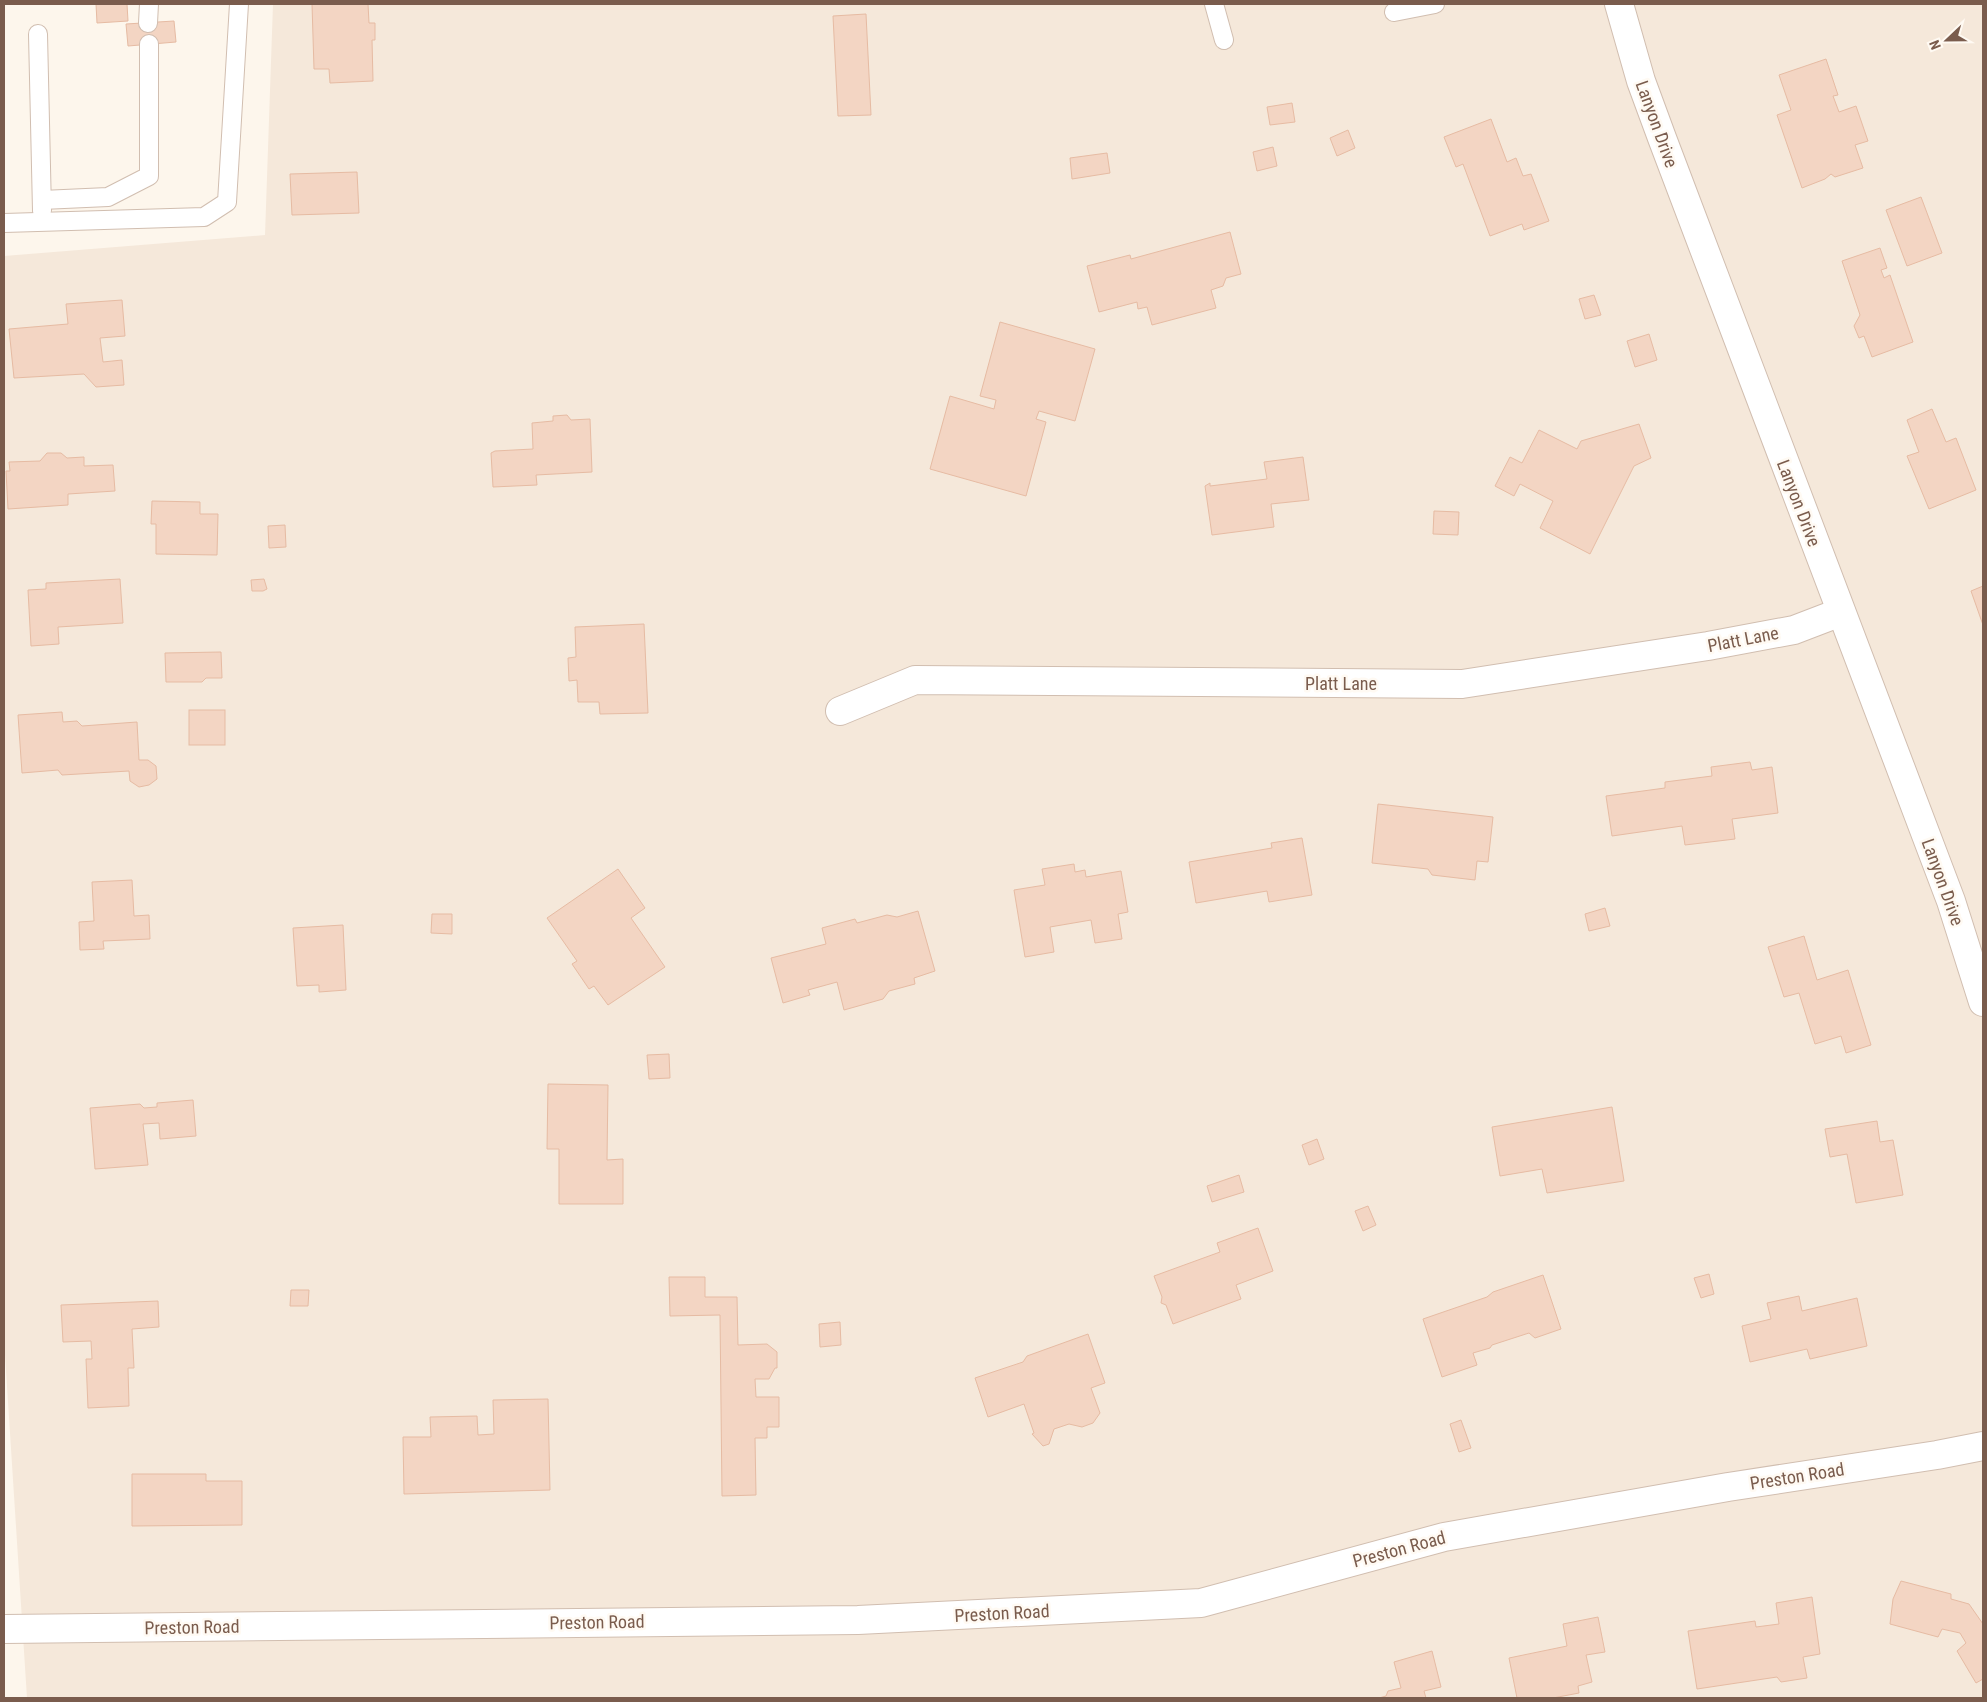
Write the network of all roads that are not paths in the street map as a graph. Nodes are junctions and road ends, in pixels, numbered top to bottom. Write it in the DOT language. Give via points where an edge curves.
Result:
graph roads {
  1 [pos="148,4"];
  2 [pos="239,4"];
  3 [pos="1214,4"];
  4 [pos="1435,4"];
  5 [pos="1619,4"];
  6 [pos="1394,12"];
  7 [pos="148,23"];
  8 [pos="38,34"];
  9 [pos="1224,40"];
  10 [pos="150,44"];
  11 [pos="42,200"];
  12 [pos="42,221"];
  13 [pos="4,222"];
  14 [pos="1841,612"];
  15 [pos="840,711"];
  16 [pos="1983,1002"];
  17 [pos="1983,1446"];
  18 [pos="4,1628"];
  1 -- 7 [label="lane"];
  2 -- 12 [label="lane" via="227,202 204,217"];
  3 -- 9 [label="lane"];
  4 -- 6 [label="lane"];
  5 -- 14 [label="street, Lanyon Drive" via="1641,81"];
  8 -- 11 [label="lane"];
  10 -- 11 [label="lane" via="149,176 108,197"];
  11 -- 12 [label="lane"];
  12 -- 13 [label="lane"];
  14 -- 15 [label="street, Platt Lane" via="1794,630 1462,684 915,680"];
  14 -- 16 [label="street, Lanyon Drive" via="1951,901"];
  17 -- 18 [label="street, Preston Road" via="1444,1537 1201,1603 858,1620"];
}
